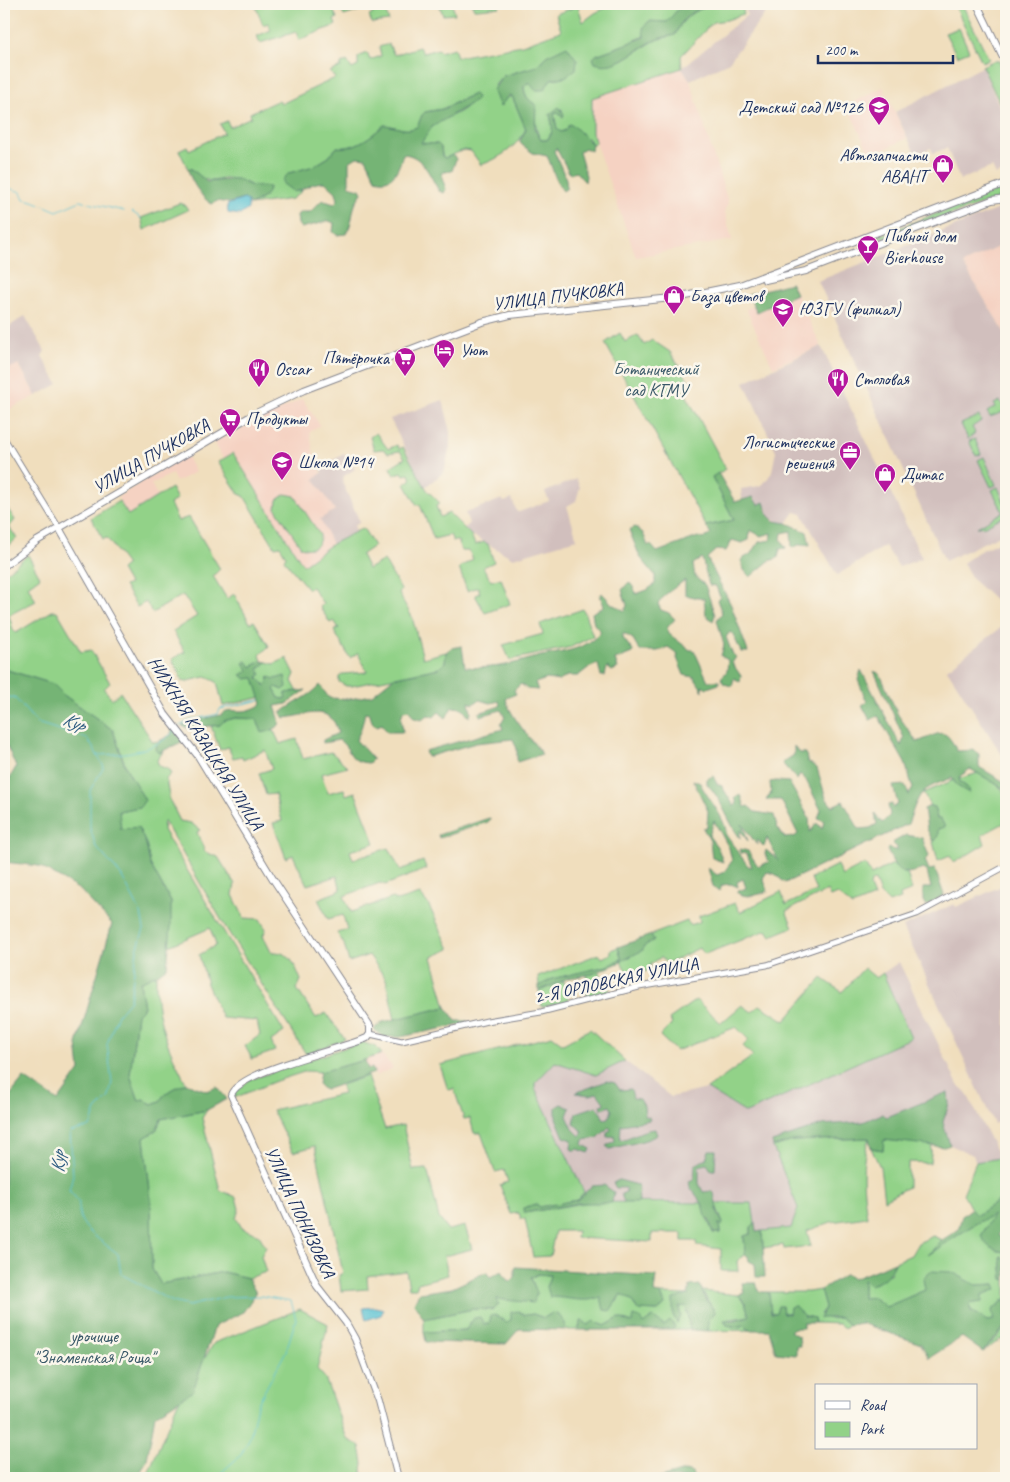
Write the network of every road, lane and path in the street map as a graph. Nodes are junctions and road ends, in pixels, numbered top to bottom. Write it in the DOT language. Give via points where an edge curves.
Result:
graph roads {
  1 [pos="977,4"];
  2 [pos="1006,64"];
  3 [pos="1006,184"];
  4 [pos="1006,198"];
  5 [pos="871,236"];
  6 [pos="874,246"];
  7 [pos="749,283"];
  8 [pos="4,438"];
  9 [pos="59,528"];
  10 [pos="4,566"];
  11 [pos="1006,866"];
  12 [pos="370,1034"];
  13 [pos="398,1478"];
  1 -- 2 [label="main road"];
  3 -- 5 [label="main road, УЛИЦА ПУЧКОВКА"];
  4 -- 6 [label="main road, УЛИЦА ПУЧКОВКА" via="992,200"];
  5 -- 6 [label="main road"];
  5 -- 7 [label="main road, УЛИЦА ПУЧКОВКА"];
  6 -- 7 [label="main road, УЛИЦА ПУЧКОВКА" via="806,272"];
  7 -- 9 [label="main road, УЛИЦА ПУЧКОВКА" via="676,298 510,315 449,333 281,400"];
  8 -- 9 [label="street, НИЖНЯЯ КАЗАЦКАЯ УЛИЦА"];
  9 -- 10 [label="main road, УЛИЦА ПУЧКОВКА"];
  9 -- 12 [label="main road, НИЖНЯЯ КАЗАЦКАЯ УЛИЦА" via="166,714 198,756 273,879 366,1018"];
  11 -- 12 [label="street, 2-Я ОРЛОВСКАЯ УЛИЦА" via="917,914 782,960 639,987 541,1012 402,1041"];
  12 -- 13 [label="main road, УЛИЦА ПОНИЗОВКА" via="261,1073 235,1087 231,1095 317,1286 355,1339 378,1401"];
}
